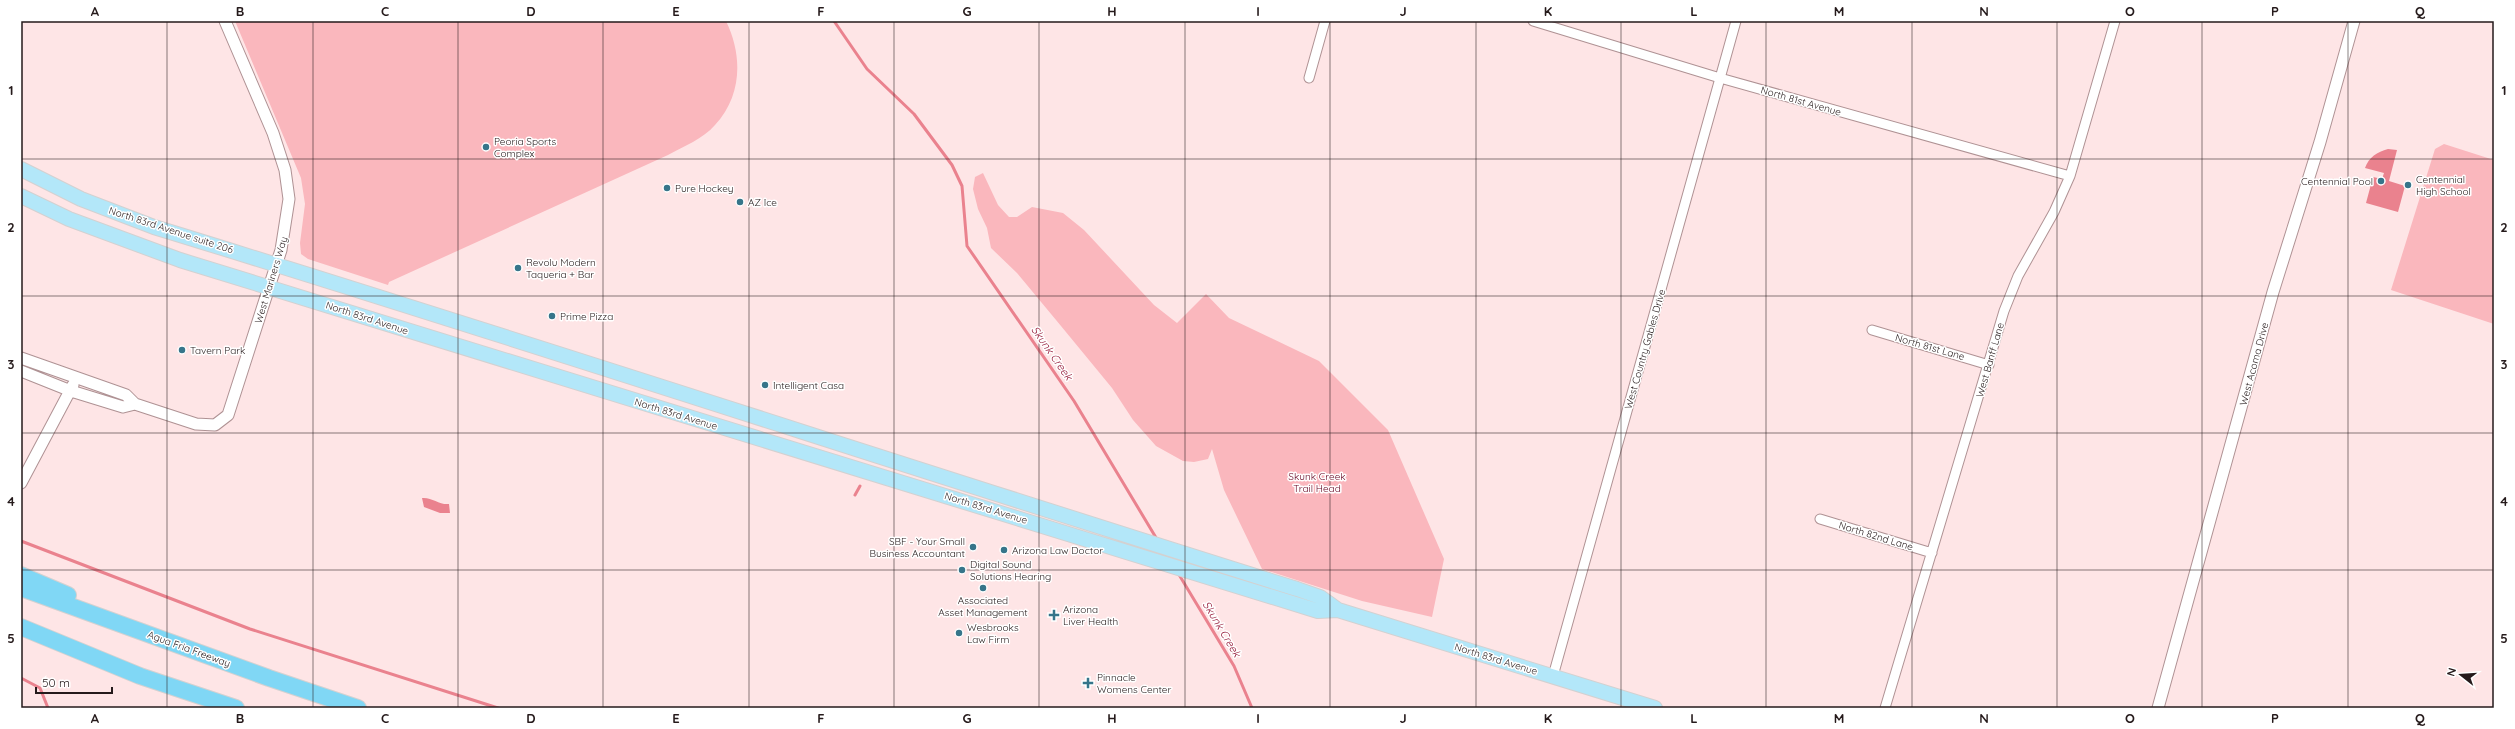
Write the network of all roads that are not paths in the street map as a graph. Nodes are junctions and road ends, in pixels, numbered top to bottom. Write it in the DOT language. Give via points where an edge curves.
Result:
graph roads {
  1 [pos="226,21"];
  2 [pos="1324,21"];
  3 [pos="1533,21"];
  4 [pos="1736,21"];
  5 [pos="2115,21"];
  6 [pos="2354,21"];
  7 [pos="1309,78"];
  8 [pos="1720,78"];
  9 [pos="21,169"];
  10 [pos="2070,176"];
  11 [pos="21,196"];
  12 [pos="277,265"];
  13 [pos="269,287"];
  14 [pos="1872,330"];
  15 [pos="21,358"];
  16 [pos="1989,365"];
  17 [pos="21,371"];
  18 [pos="75,378"];
  19 [pos="71,391"];
  20 [pos="135,404"];
  21 [pos="21,483"];
  22 [pos="1820,519"];
  23 [pos="1932,553"];
  24 [pos="21,574"];
  25 [pos="21,588"];
  26 [pos="1338,610"];
  27 [pos="21,627"];
  28 [pos="224,662"];
  29 [pos="1553,676"];
  30 [pos="236,708"];
  31 [pos="358,708"];
  32 [pos="1655,708"];
  33 [pos="1885,708"];
  34 [pos="2158,708"];
  1 -- 12 [label="street, West Mariners Way" via="273,133 288,186 288,212"];
  2 -- 7 [label="street"];
  3 -- 8 [label="street, North 81st Avenue"];
  4 -- 8 [label="street, West Country Gables Drive"];
  5 -- 10 [label="street, West Banff Lane"];
  6 -- 34 [label="street, West Acoma Drive" via="2320,142 2273,292"];
  8 -- 10 [label="street, North 81st Avenue"];
  8 -- 29 [label="street, West Country Gables Drive"];
  9 -- 12 [label="main road, North 83rd Avenue suite 206" via="66,192 154,227"];
  10 -- 16 [label="street, West Banff Lane" via="2054,212 2018,276 2004,311"];
  11 -- 13 [label="main road, North 83rd Avenue" via="113,237"];
  12 -- 13 [label="street, West Mariners Way"];
  12 -- 26 [label="main road, North 83rd Avenue" via="1297,589 1320,597"];
  13 -- 20 [label="street, West Mariners Way" via="231,408 220,423 209,426 196,424"];
  13 -- 26 [label="main road, North 83rd Avenue" via="1318,611"];
  14 -- 16 [label="street, North 81st Lane"];
  15 -- 18 [label="street"];
  16 -- 23 [label="street, West Banff Lane"];
  17 -- 19 [label="street"];
  18 -- 19 [label="street"];
  18 -- 20 [label="street" via="126,395"];
  19 -- 20 [label="street" via="123,407"];
  19 -- 21 [label="street"];
  22 -- 23 [label="street, North 82nd Lane"];
  23 -- 33 [label="street, West Banff Lane"];
  24 -- 28 [label="highway"];
  25 -- 28 [label="highway, Agua Fria Freeway"];
  26 -- 29 [label="main road, North 83rd Avenue"];
  27 -- 30 [label="highway" via="140,676"];
  28 -- 31 [label="highway, Agua Fria Freeway"];
  29 -- 32 [label="main road, North 83rd Avenue"];
}
